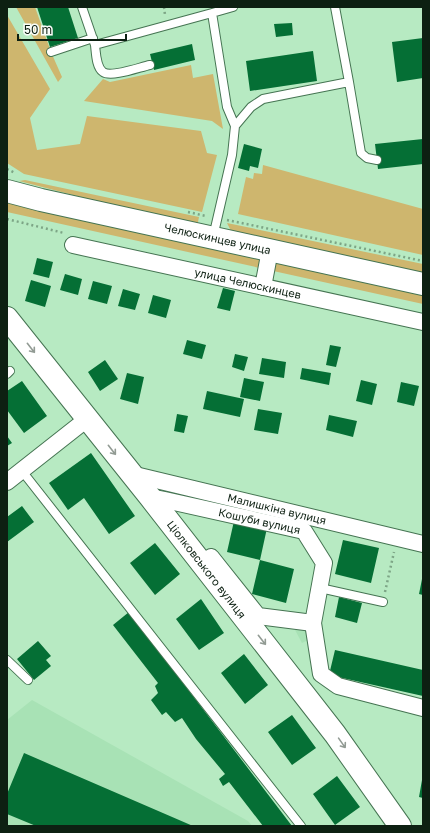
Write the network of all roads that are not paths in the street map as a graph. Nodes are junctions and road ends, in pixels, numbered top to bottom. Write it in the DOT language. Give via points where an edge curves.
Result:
graph roads {
  1 [pos="82,7"];
  2 [pos="233,7"];
  3 [pos="335,7"];
  4 [pos="212,13"];
  5 [pos="94,41"];
  6 [pos="51,52"];
  7 [pos="150,65"];
  8 [pos="349,82"];
  9 [pos="234,126"];
  10 [pos="377,160"];
  11 [pos="9,190"];
  12 [pos="213,238"];
  13 [pos="73,245"];
  14 [pos="270,250"];
  15 [pos="423,284"];
  16 [pos="263,287"];
  17 [pos="7,318"];
  18 [pos="423,322"];
  19 [pos="84,422"];
  20 [pos="22,471"];
  21 [pos="131,474"];
  22 [pos="7,482"];
  23 [pos="157,498"];
  24 [pos="423,544"];
  25 [pos="320,588"];
  26 [pos="383,602"];
  27 [pos="313,623"];
  28 [pos="7,660"];
  29 [pos="28,680"];
  30 [pos="423,708"];
  31 [pos="301,826"];
  32 [pos="400,826"];
  1 -- 5 [label="lane"];
  2 -- 4 [label="lane"];
  3 -- 8 [label="lane"];
  4 -- 5 [label="lane"];
  4 -- 9 [label="lane" via="227,107"];
  5 -- 6 [label="lane"];
  5 -- 7 [label="lane" via="98,65 103,72 116,73"];
  8 -- 9 [label="lane" via="263,99 251,107"];
  8 -- 10 [label="lane" via="361,153 367,158"];
  9 -- 12 [label="lane" via="232,155"];
  11 -- 12 [label="main road, Челюскинцев улица" via="41,200"];
  12 -- 14 [label="main road, Челюскинцев улица"];
  13 -- 16 [label="street, улица Челюскинцев"];
  14 -- 15 [label="main road, Челюскинцев улица"];
  14 -- 16 [label="street"];
  16 -- 18 [label="street, улица Челюскинцев"];
  17 -- 19 [label="main road, Ціолковського вулиця, one-way"];
  19 -- 20 [label="street"];
  19 -- 21 [label="main road, Ціолковського вулиця, one-way"];
  20 -- 22 [label="street"];
  20 -- 31 [label="lane"];
  21 -- 23 [label="main road, Ціолковського вулиця"];
  21 -- 24 [label="street, Малишкіна вулиця"];
  23 -- 25 [label="street, Кошуби вулиця" via="304,531 324,563"];
  23 -- 27 [label="street" via="258,616"];
  23 -- 32 [label="main road, Ціолковського вулиця, one-way" via="335,734"];
  25 -- 26 [label="lane"];
  25 -- 27 [label="street, Кошуби вулиця"];
  27 -- 30 [label="street, Кошуби вулиця" via="321,674 338,686"];
  28 -- 29 [label="lane"];
}
